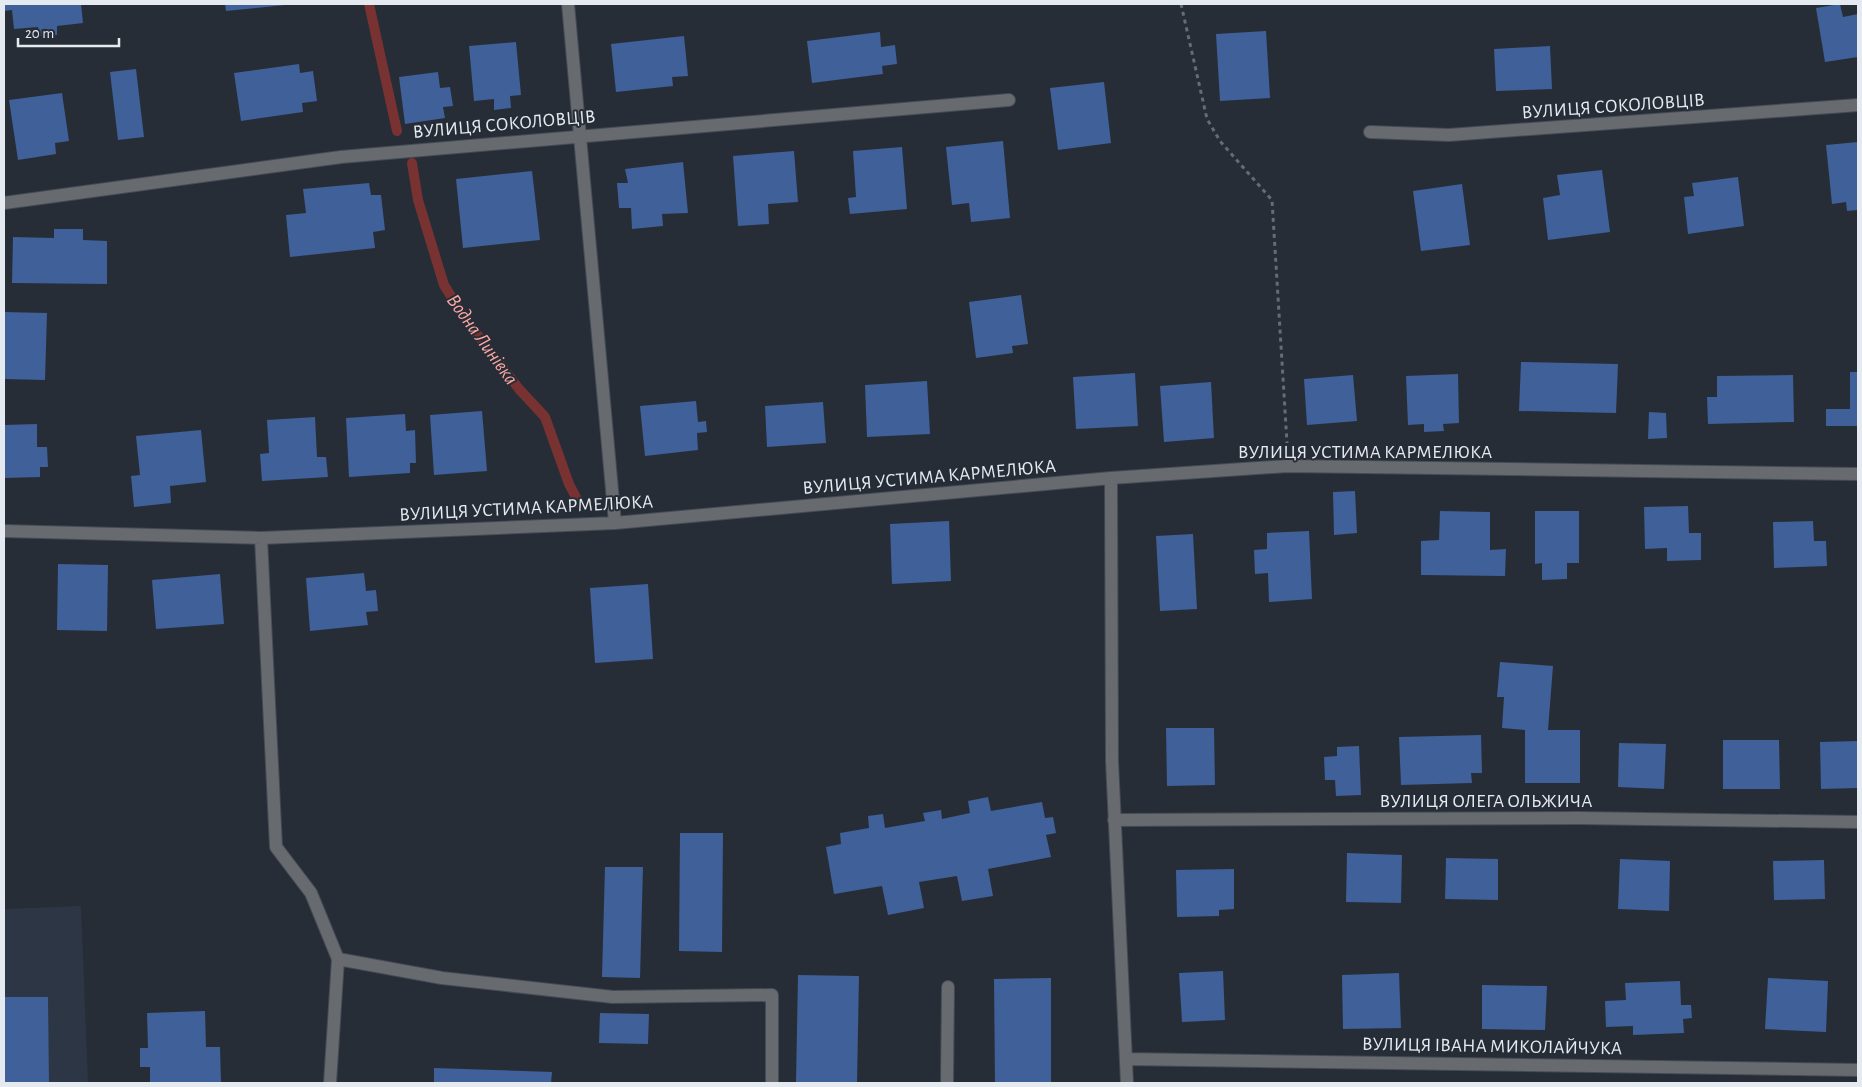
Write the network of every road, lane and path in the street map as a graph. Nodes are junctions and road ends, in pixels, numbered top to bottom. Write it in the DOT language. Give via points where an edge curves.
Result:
graph roads {
  1 [pos="568,4"];
  2 [pos="1181,4"];
  3 [pos="1009,100"];
  4 [pos="1858,105"];
  5 [pos="1370,132"];
  6 [pos="580,135"];
  7 [pos="4,203"];
  8 [pos="1288,466"];
  9 [pos="1858,474"];
  10 [pos="1111,478"];
  11 [pos="615,523"];
  12 [pos="4,531"];
  13 [pos="261,538"];
  14 [pos="1114,820"];
  15 [pos="1858,822"];
  16 [pos="338,960"];
  17 [pos="948,987"];
  18 [pos="1126,1059"];
  19 [pos="1858,1070"];
  20 [pos="330,1083"];
  21 [pos="772,1083"];
  22 [pos="947,1083"];
  23 [pos="1127,1083"];
  1 -- 6 [label="street"];
  2 -- 8 [label="path" via="1207,119 1220,141 1272,200"];
  3 -- 6 [label="street, ВУЛИЦЯ СОКОЛОВЦІВ"];
  4 -- 5 [label="street, ВУЛИЦЯ СОКОЛОВЦІВ" via="1449,135"];
  6 -- 7 [label="street, ВУЛИЦЯ СОКОЛОВЦІВ" via="341,156"];
  6 -- 11 [label="street"];
  8 -- 9 [label="street, ВУЛИЦЯ УСТИМА КАРМЕЛЮКА"];
  8 -- 10 [label="street, ВУЛИЦЯ УСТИМА КАРМЕЛЮКА"];
  10 -- 11 [label="street, ВУЛИЦЯ УСТИМА КАРМЕЛЮКА"];
  10 -- 14 [label="street"];
  11 -- 13 [label="street, ВУЛИЦЯ УСТИМА КАРМЕЛЮКА"];
  12 -- 13 [label="street, ВУЛИЦЯ УСТИМА КАРМЕЛЮКА"];
  13 -- 16 [label="street" via="276,847 311,893"];
  14 -- 15 [label="street, ВУЛИЦЯ ОЛЕГА ОЛЬЖИЧА" via="1579,818"];
  14 -- 18 [label="street"];
  16 -- 20 [label="street"];
  16 -- 21 [label="street" via="442,978 613,997 772,995"];
  17 -- 22 [label="street"];
  18 -- 19 [label="street, ВУЛИЦЯ ІВАНА МИКОЛАЙЧУКА"];
  18 -- 23 [label="street"];
}
